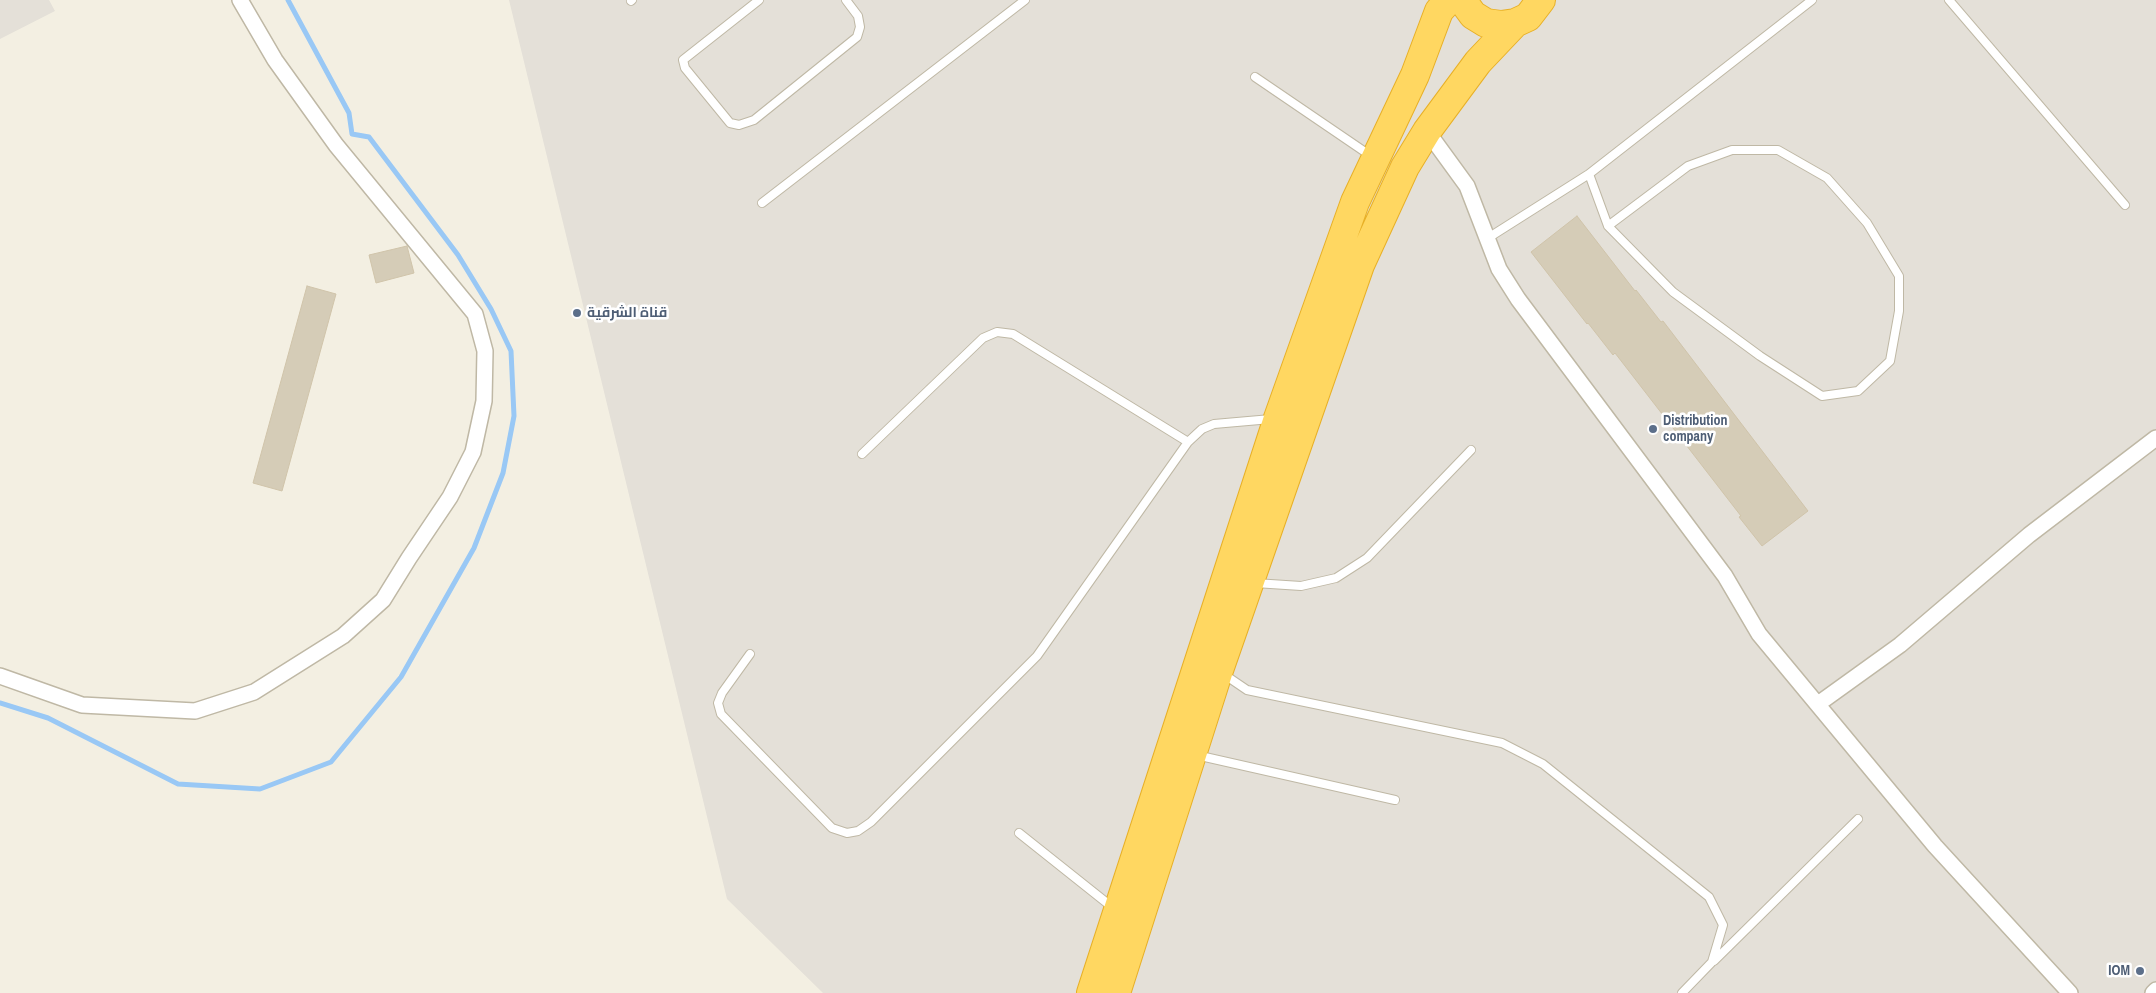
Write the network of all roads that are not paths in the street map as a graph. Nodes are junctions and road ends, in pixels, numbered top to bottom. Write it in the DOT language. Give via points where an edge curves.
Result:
graph roads {
  1 [pos="240,0"];
  2 [pos="759,0"];
  3 [pos="846,0"];
  4 [pos="1025,0"];
  5 [pos="1449,0"];
  6 [pos="1462,0"];
  7 [pos="1542,0"];
  8 [pos="1812,0"];
  9 [pos="1949,0"];
  10 [pos="1515,23"];
  11 [pos="1255,77"];
  12 [pos="1427,130"];
  13 [pos="1377,160"];
  14 [pos="1589,174"];
  15 [pos="762,203"];
  16 [pos="2125,205"];
  17 [pos="1608,226"];
  18 [pos="1488,238"];
  19 [pos="1278,418"];
  20 [pos="2156,438"];
  21 [pos="1188,442"];
  22 [pos="1471,450"];
  23 [pos="862,454"];
  24 [pos="1248,582"];
  25 [pos="750,654"];
  26 [pos="1219,670"];
  27 [pos="0,676"];
  28 [pos="1818,704"];
  29 [pos="1192,754"];
  30 [pos="1395,800"];
  31 [pos="1858,819"];
  32 [pos="1019,833"];
  33 [pos="1118,912"];
  34 [pos="1712,962"];
  35 [pos="1091,993"];
  36 [pos="1116,993"];
  37 [pos="1682,993"];
  38 [pos="2070,993"];
  1 -- 27 [label="street" via="275,60 336,145 475,314 485,351 484,401 473,452 450,497 383,600 343,636 254,692 195,711 82,705"];
  2 -- 3 [label="lane" via="683,60 684,68 730,123 739,125 754,120 857,37 860,27 858,16"];
  4 -- 15 [label="lane"];
  5 -- 13 [label="highway" via="1439,11"];
  6 -- 10 [label="highway" via="1473,15 1486,23"];
  7 -- 10 [label="highway" via="1528,17"];
  8 -- 14 [label="lane"];
  9 -- 16 [label="lane"];
  10 -- 12 [label="highway" via="1478,62"];
  11 -- 13 [label="lane"];
  12 -- 18 [label="street" via="1467,186"];
  12 -- 24 [label="highway" via="1405,167 1360,265"];
  13 -- 19 [label="highway" via="1355,202"];
  14 -- 17 [label="lane"];
  14 -- 18 [label="lane"];
  17 -- 17 [label="lane" via="1673,292 1760,356 1822,396 1858,391 1890,361 1899,311 1899,276 1867,223 1826,178 1778,150 1732,150 1688,166"];
  18 -- 28 [label="street" via="1499,269 1518,299 1725,576 1759,634"];
  19 -- 21 [label="lane" via="1214,424 1202,429"];
  19 -- 33 [label="highway"];
  20 -- 28 [label="street" via="2029,535 1900,645"];
  21 -- 23 [label="lane" via="1012,334 997,332 983,338"];
  21 -- 25 [label="lane" via="1037,656 871,822 858,831 847,833 832,828 721,714 718,703 722,693"];
  22 -- 24 [label="lane" via="1367,558 1336,578 1301,586"];
  24 -- 26 [label="highway"];
  26 -- 29 [label="highway"];
  26 -- 34 [label="lane" via="1247,690 1502,743 1543,764 1709,898 1723,925"];
  28 -- 38 [label="street" via="1935,846"];
  29 -- 30 [label="lane"];
  29 -- 36 [label="highway"];
  31 -- 34 [label="lane"];
  32 -- 33 [label="lane"];
  33 -- 35 [label="highway"];
  34 -- 37 [label="lane"];
}
